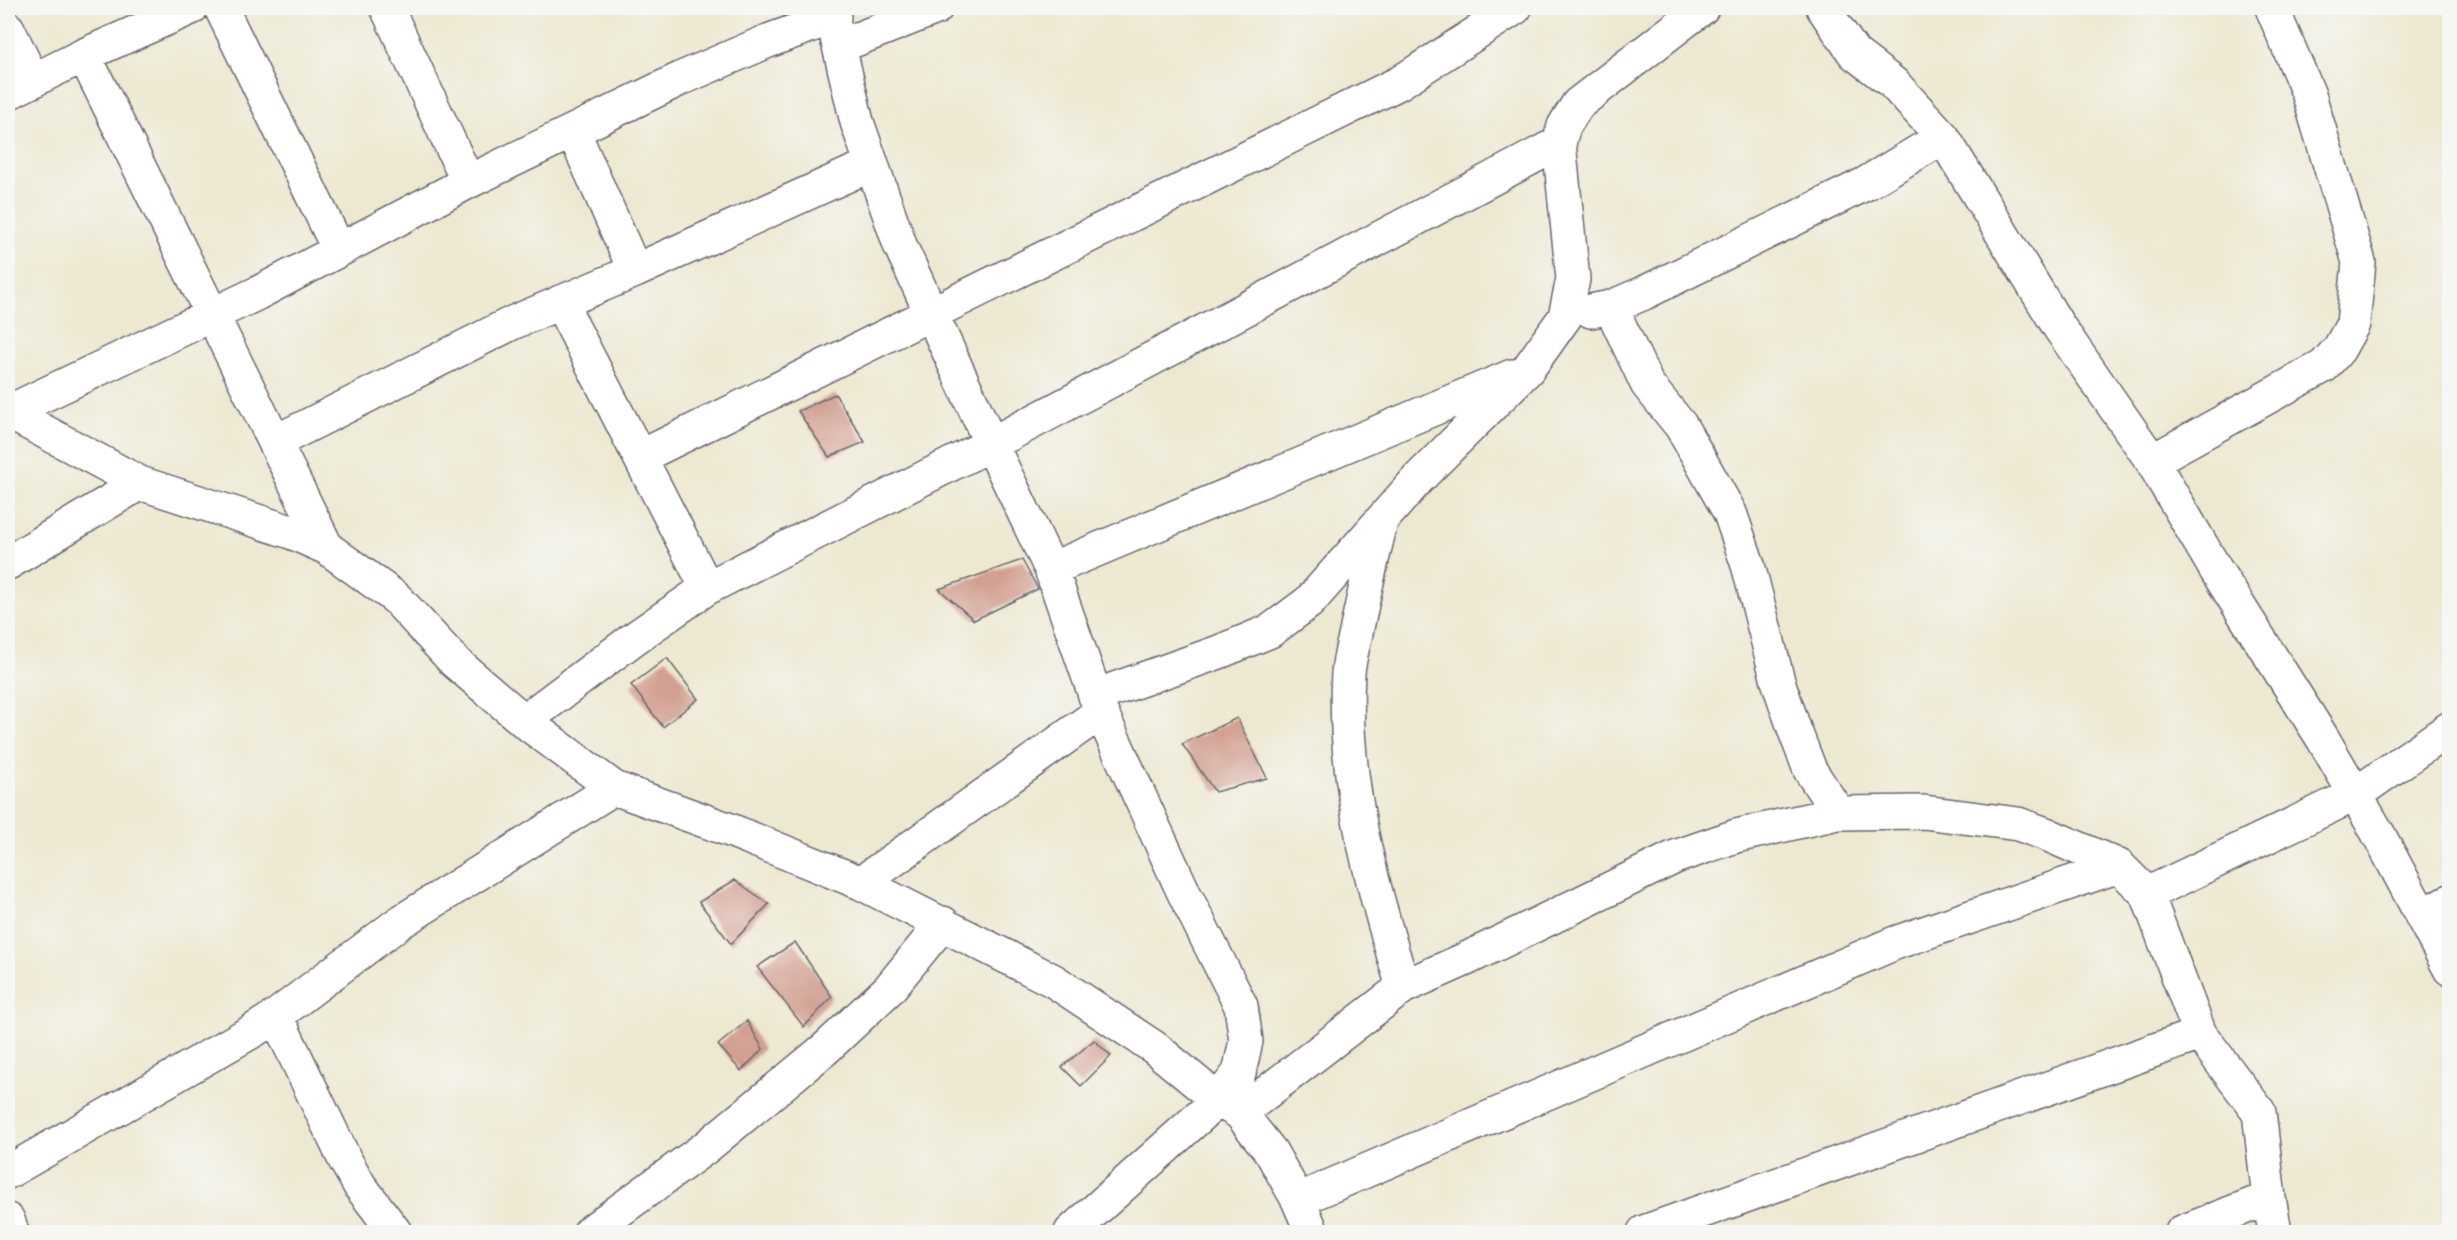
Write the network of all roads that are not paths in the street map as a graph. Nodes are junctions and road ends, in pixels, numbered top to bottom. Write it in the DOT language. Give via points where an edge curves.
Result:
graph roads {
  1 [pos="192,8"];
  2 [pos="221,8"];
  3 [pos="387,8"];
  4 [pos="936,8"];
  5 [pos="1515,8"];
  6 [pos="1702,8"];
  7 [pos="1823,8"];
  8 [pos="2272,8"];
  9 [pos="834,24"];
  10 [pos="8,29"];
  11 [pos="84,55"];
  12 [pos="20,87"];
  13 [pos="573,131"];
  14 [pos="1943,136"];
  15 [pos="1559,144"];
  16 [pos="872,164"];
  17 [pos="468,182"];
  18 [pos="339,250"];
  19 [pos="635,271"];
  20 [pos="560,302"];
  21 [pos="1611,307"];
  22 [pos="932,314"];
  23 [pos="212,315"];
  24 [pos="1565,317"];
  25 [pos="1528,369"];
  26 [pos="8,412"];
  27 [pos="275,442"];
  28 [pos="990,444"];
  29 [pos="640,457"];
  30 [pos="2152,461"];
  31 [pos="140,483"];
  32 [pos="1381,521"];
  33 [pos="327,548"];
  34 [pos="8,563"];
  35 [pos="1051,569"];
  36 [pos="707,588"];
  37 [pos="1098,704"];
  38 [pos="524,721"];
  39 [pos="2450,728"];
  40 [pos="614,788"];
  41 [pos="2356,794"];
  42 [pos="1838,813"];
  43 [pos="2119,866"];
  44 [pos="861,883"];
  45 [pos="2147,894"];
  46 [pos="2435,908"];
  47 [pos="943,923"];
  48 [pos="2450,969"];
  49 [pos="1403,987"];
  50 [pos="276,1016"];
  51 [pos="2200,1034"];
  52 [pos="1229,1106"];
  53 [pos="8,1172"];
  54 [pos="2269,1198"];
  55 [pos="1298,1200"];
  56 [pos="8,1220"];
  57 [pos="12,1233"];
  58 [pos="395,1233"];
  59 [pos="590,1233"];
  60 [pos="1071,1233"];
  61 [pos="1312,1233"];
  62 [pos="1644,1233"];
  63 [pos="2182,1233"];
  64 [pos="2275,1233"];
  1 -- 11 [label="street"];
  2 -- 18 [label="street"];
  3 -- 17 [label="street"];
  4 -- 9 [label="street"];
  5 -- 22 [label="street" via="1399,83"];
  6 -- 15 [label="street" via="1578,104 1564,126"];
  7 -- 14 [label="street" via="1854,53 1893,83"];
  8 -- 30 [label="street" via="2309,95 2359,262 2353,324 2324,366"];
  9 -- 13 [label="street" via="768,41"];
  9 -- 16 [label="street" via="857,122"];
  10 -- 12 [label="street"];
  11 -- 12 [label="street"];
  11 -- 23 [label="street"];
  13 -- 17 [label="street"];
  13 -- 19 [label="street"];
  14 -- 21 [label="street" via="1865,184"];
  14 -- 30 [label="street" via="2059,327"];
  15 -- 24 [label="street" via="1573,279"];
  15 -- 28 [label="street"];
  16 -- 19 [label="street"];
  16 -- 22 [label="street" via="900,245"];
  17 -- 18 [label="street"];
  18 -- 23 [label="street"];
  19 -- 20 [label="street"];
  20 -- 27 [label="street"];
  20 -- 29 [label="street"];
  21 -- 24 [label="street"];
  21 -- 42 [label="street" via="1647,384 1680,426 1730,513 1795,731 1810,770"];
  22 -- 28 [label="street"];
  22 -- 29 [label="street"];
  23 -- 26 [label="street"];
  23 -- 27 [label="street"];
  24 -- 25 [label="street"];
  25 -- 32 [label="street"];
  25 -- 35 [label="street"];
  26 -- 31 [label="street"];
  27 -- 33 [label="street"];
  28 -- 35 [label="street"];
  28 -- 36 [label="street"];
  29 -- 36 [label="street"];
  30 -- 41 [label="street"];
  31 -- 33 [label="street" via="291,532"];
  31 -- 34 [label="street"];
  32 -- 37 [label="street" via="1308,602 1270,631"];
  32 -- 49 [label="street" via="1348,671 1348,725 1359,820"];
  33 -- 38 [label="street" via="396,598 455,662"];
  35 -- 37 [label="street"];
  36 -- 38 [label="street"];
  37 -- 44 [label="street"];
  37 -- 52 [label="street" via="1240,1006 1246,1041"];
  38 -- 40 [label="street"];
  39 -- 41 [label="street"];
  40 -- 44 [label="street"];
  40 -- 50 [label="street" via="399,923"];
  41 -- 45 [label="street"];
  41 -- 46 [label="street"];
  42 -- 43 [label="street" via="1924,812 2018,824"];
  42 -- 49 [label="street" via="1736,836 1675,857"];
  43 -- 45 [label="street"];
  43 -- 55 [label="street" via="1894,943"];
  44 -- 47 [label="street"];
  45 -- 51 [label="street"];
  46 -- 48 [label="street"];
  47 -- 52 [label="street" via="1054,981 1155,1048"];
  47 -- 59 [label="street" via="889,989 825,1049 697,1154"];
  49 -- 52 [label="street"];
  50 -- 53 [label="street"];
  50 -- 58 [label="street" via="345,1160"];
  51 -- 54 [label="street" via="2259,1112"];
  51 -- 62 [label="street"];
  52 -- 55 [label="street" via="1271,1152"];
  52 -- 60 [label="street"];
  54 -- 63 [label="street"];
  54 -- 64 [label="street"];
  55 -- 61 [label="street"];
  56 -- 57 [label="street"];
}
